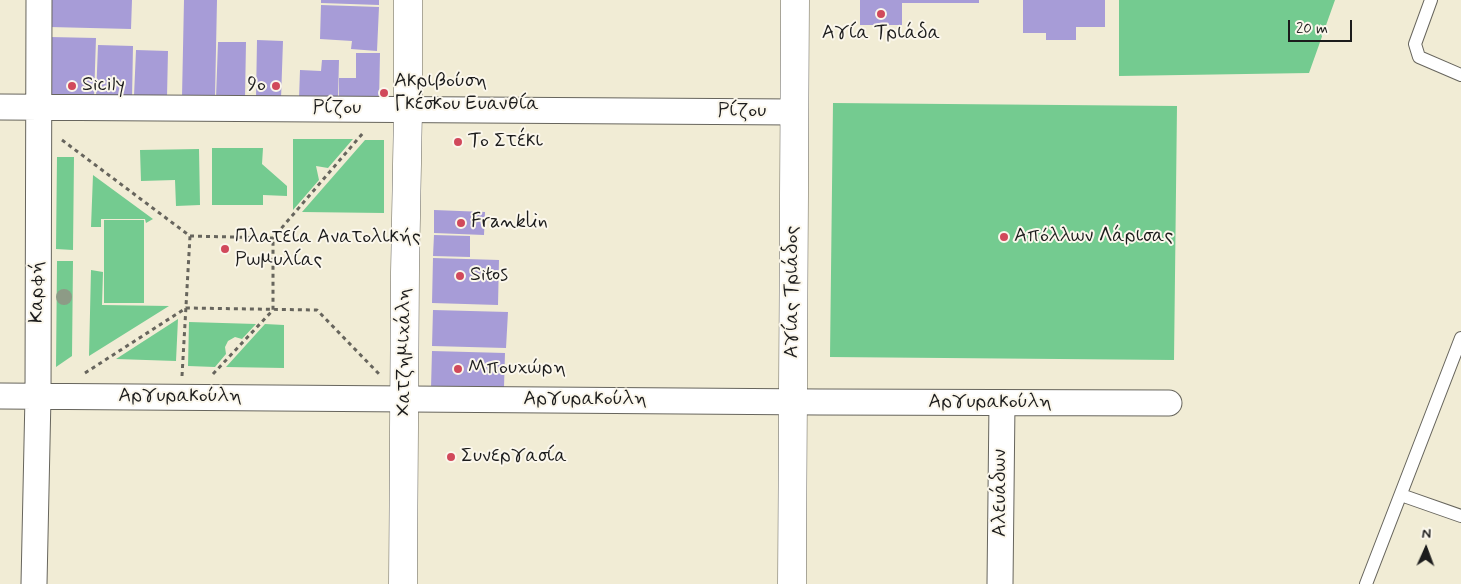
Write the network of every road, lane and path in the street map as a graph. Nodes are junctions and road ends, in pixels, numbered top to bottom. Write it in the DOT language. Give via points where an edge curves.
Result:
graph roads {
  1 [pos="39,0"];
  2 [pos="408,0"];
  3 [pos="795,0"];
  4 [pos="1431,0"];
  5 [pos="1461,75"];
  6 [pos="0,107"];
  7 [pos="38,107"];
  8 [pos="396,110"];
  9 [pos="794,112"];
  10 [pos="55,136"];
  11 [pos="190,236"];
  12 [pos="273,238"];
  13 [pos="186,308"];
  14 [pos="273,310"];
  15 [pos="1461,338"];
  16 [pos="78,377"];
  17 [pos="396,389"];
  18 [pos="0,396"];
  19 [pos="38,396"];
  20 [pos="181,397"];
  21 [pos="208,397"];
  22 [pos="792,401"];
  23 [pos="1002,402"];
  24 [pos="1169,403"];
  25 [pos="1401,495"];
  26 [pos="1461,516"];
  27 [pos="34,584"];
  28 [pos="403,584"];
  29 [pos="792,584"];
  30 [pos="1000,584"];
  31 [pos="1366,584"];
  1 -- 7 [label="street, Καρφή"];
  2 -- 8 [label="street, Χατζημιχάλη"];
  3 -- 9 [label="street, Αγίας Τριάδος"];
  4 -- 5 [label="lane" via="1415,44 1420,57"];
  6 -- 7 [label="street, Ρίζου"];
  7 -- 8 [label="street, Ρίζου"];
  7 -- 19 [label="street, Καρφή"];
  8 -- 9 [label="street, Ρίζου"];
  8 -- 12 [label="path"];
  8 -- 17 [label="street, Χατζημιχάλη" via="405,282"];
  9 -- 22 [label="street, Αγίας Τριάδος"];
  10 -- 11 [label="path"];
  11 -- 12 [label="path"];
  11 -- 13 [label="path"];
  12 -- 14 [label="path"];
  13 -- 14 [label="path"];
  13 -- 16 [label="path"];
  13 -- 20 [label="path"];
  14 -- 17 [label="path" via="317,310"];
  14 -- 21 [label="path" via="209,378"];
  15 -- 25 [label="lane"];
  17 -- 21 [label="street, Αργυρακούλη"];
  17 -- 22 [label="street, Αργυρακούλη"];
  17 -- 28 [label="street, Χατζημιχάλη"];
  18 -- 19 [label="street, Αργυρακούλη"];
  19 -- 20 [label="street, Αργυρακούλη"];
  19 -- 27 [label="street, Καρφή"];
  20 -- 21 [label="street, Αργυρακούλη"];
  22 -- 23 [label="street, Αργυρακούλη"];
  22 -- 29 [label="street, Αγίας Τριάδος"];
  23 -- 24 [label="street, Αργυρακούλη"];
  23 -- 30 [label="street, Αλευάδων"];
  25 -- 26 [label="lane"];
  25 -- 31 [label="lane"];
}
